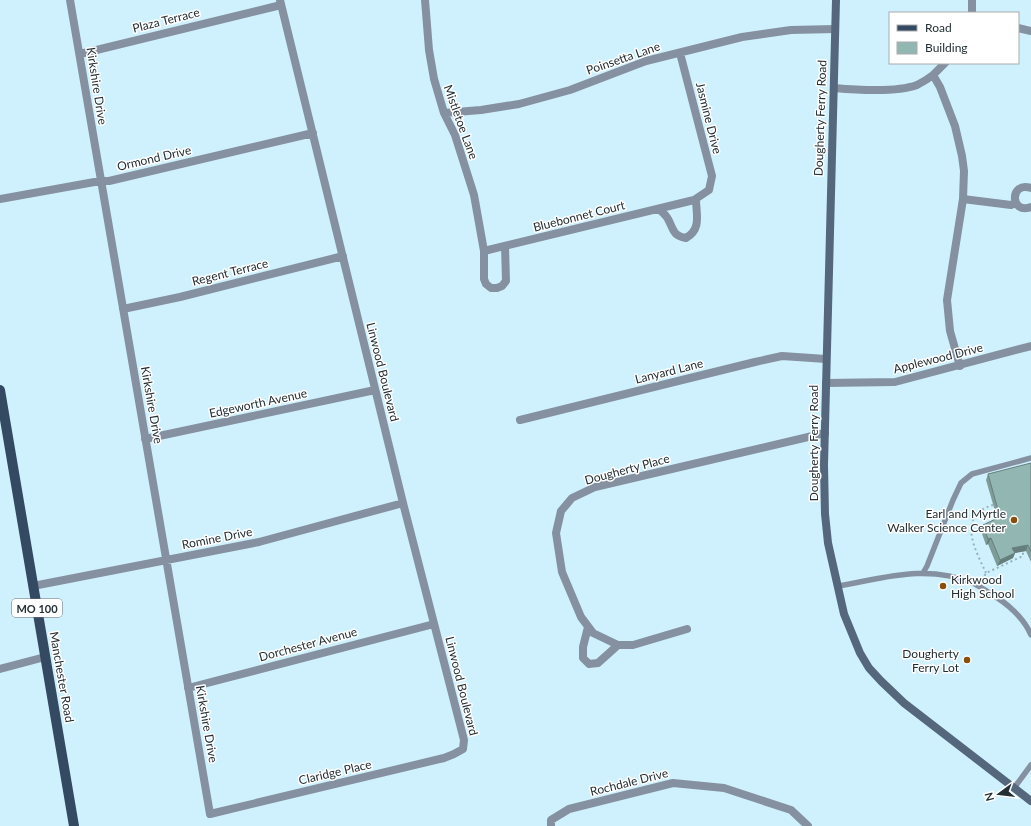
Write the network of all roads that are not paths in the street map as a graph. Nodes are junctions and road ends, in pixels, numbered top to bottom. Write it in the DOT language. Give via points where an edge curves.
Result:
graph roads {
  1 [pos="70,0"];
  2 [pos="424,0"];
  3 [pos="836,0"];
  4 [pos="972,0"];
  5 [pos="280,2"];
  6 [pos="972,12"];
  7 [pos="1019,28"];
  8 [pos="835,29"];
  9 [pos="1031,30"];
  10 [pos="680,53"];
  11 [pos="80,54"];
  12 [pos="944,64"];
  13 [pos="933,75"];
  14 [pos="834,88"];
  15 [pos="444,113"];
  16 [pos="313,133"];
  17 [pos="100,181"];
  18 [pos="1031,188"];
  19 [pos="709,190"];
  20 [pos="0,199"];
  21 [pos="696,199"];
  22 [pos="963,199"];
  23 [pos="1016,202"];
  24 [pos="1031,207"];
  25 [pos="659,209"];
  26 [pos="505,246"];
  27 [pos="484,251"];
  28 [pos="343,256"];
  29 [pos="123,309"];
  30 [pos="1031,346"];
  31 [pos="826,359"];
  32 [pos="960,366"];
  33 [pos="826,383"];
  34 [pos="0,390"];
  35 [pos="375,390"];
  36 [pos="520,420"];
  37 [pos="825,433"];
  38 [pos="145,439"];
  39 [pos="1031,458"];
  40 [pos="403,503"];
  41 [pos="166,560"];
  42 [pos="923,572"];
  43 [pos="33,586"];
  44 [pos="838,586"];
  45 [pos="434,624"];
  46 [pos="588,627"];
  47 [pos="687,629"];
  48 [pos="1031,635"];
  49 [pos="618,645"];
  50 [pos="45,657"];
  51 [pos="0,669"];
  52 [pos="188,688"];
  53 [pos="463,749"];
  54 [pos="1031,765"];
  55 [pos="1014,788"];
  56 [pos="1031,801"];
  57 [pos="210,814"];
  58 [pos="74,826"];
  59 [pos="551,826"];
  60 [pos="808,826"];
  1 -- 11 [label="street, Kirkshire Drive"];
  2 -- 15 [label="street, Mistletoe Lane" via="434,79"];
  3 -- 8 [label="main road, Dougherty Ferry Road"];
  4 -- 6 [label="street"];
  5 -- 11 [label="street, Plaza Terrace"];
  5 -- 16 [label="street, Linwood Boulevard"];
  7 -- 9 [label="street"];
  8 -- 10 [label="street, Poinsetta Lane" via="791,30 742,37"];
  8 -- 14 [label="main road, Dougherty Ferry Road"];
  10 -- 15 [label="street, Poinsetta Lane" via="646,61 570,90 519,104"];
  10 -- 19 [label="street, Jasmine Drive" via="712,176"];
  11 -- 17 [label="street, Kirkshire Drive"];
  12 -- 13 [label="street"];
  13 -- 14 [label="street" via="916,85 899,89"];
  13 -- 22 [label="street" via="940,87 959,141 964,171"];
  14 -- 31 [label="main road, Dougherty Ferry Road"];
  15 -- 27 [label="street, Mistletoe Lane" via="455,136 474,195"];
  16 -- 17 [label="street, Ormond Drive"];
  16 -- 28 [label="street, Linwood Boulevard"];
  17 -- 20 [label="street, Ormond Drive"];
  17 -- 29 [label="street, Kirkshire Drive"];
  18 -- 23 [label="street" via="1024,187 1018,190"];
  19 -- 21 [label="street, Bluebonnet Court"];
  21 -- 25 [label="street, Bluebonnet Court"];
  21 -- 25 [label="street" via="697,226 693,234 686,238 678,237 672,230 668,218"];
  22 -- 23 [label="street" via="1011,205"];
  22 -- 32 [label="street" via="947,300 950,331"];
  23 -- 24 [label="street" via="1022,208"];
  25 -- 26 [label="street, Bluebonnet Court"];
  26 -- 27 [label="street, Bluebonnet Court"];
  26 -- 27 [label="street" via="506,281 497,288 491,288 486,284 483,270"];
  28 -- 29 [label="street, Regent Terrace"];
  28 -- 35 [label="street, Linwood Boulevard"];
  29 -- 38 [label="street, Kirkshire Drive"];
  30 -- 32 [label="street, Applewood Drive"];
  31 -- 33 [label="main road, Dougherty Ferry Road"];
  31 -- 36 [label="street, Lanyard Lane" via="782,356"];
  32 -- 33 [label="street, Applewood Drive" via="896,382"];
  33 -- 37 [label="main road, Dougherty Ferry Road"];
  34 -- 43 [label="main road, Manchester Road / MO 100"];
  35 -- 38 [label="street, Edgeworth Avenue"];
  35 -- 40 [label="street, Linwood Boulevard"];
  37 -- 44 [label="main road, Dougherty Ferry Road" via="825,514 828,543"];
  37 -- 46 [label="street, Dougherty Place" via="595,487 572,498 561,511 556,533 562,572 581,617"];
  38 -- 41 [label="street, Kirkshire Drive"];
  39 -- 42 [label="lane" via="972,474 961,483"];
  40 -- 41 [label="street, Romine Drive" via="259,542"];
  40 -- 45 [label="street, Linwood Boulevard"];
  41 -- 43 [label="street, Romine Drive"];
  41 -- 52 [label="street, Kirkshire Drive"];
  42 -- 44 [label="lane"];
  42 -- 48 [label="lane" via="947,575 974,583 999,599 1017,615"];
  43 -- 50 [label="main road, Manchester Road / MO 100"];
  44 -- 55 [label="main road, Dougherty Ferry Road" via="844,614 869,668 914,710"];
  45 -- 52 [label="street, Dorchester Avenue"];
  45 -- 53 [label="street, Linwood Boulevard" via="463,732"];
  46 -- 49 [label="street, Dougherty Place" via="593,633"];
  46 -- 49 [label="street" via="582,652 583,658 589,664 598,663"];
  47 -- 49 [label="street, Dougherty Place" via="633,645"];
  50 -- 51 [label="street"];
  50 -- 58 [label="main road, Manchester Road / MO 100"];
  52 -- 57 [label="street, Kirkshire Drive"];
  53 -- 57 [label="street, Claridge Place" via="437,760"];
  54 -- 55 [label="lane"];
  55 -- 56 [label="main road, Dougherty Ferry Road"];
  59 -- 60 [label="street, Rochdale Drive" via="551,820 569,809 673,783 724,788 791,810"];
}
